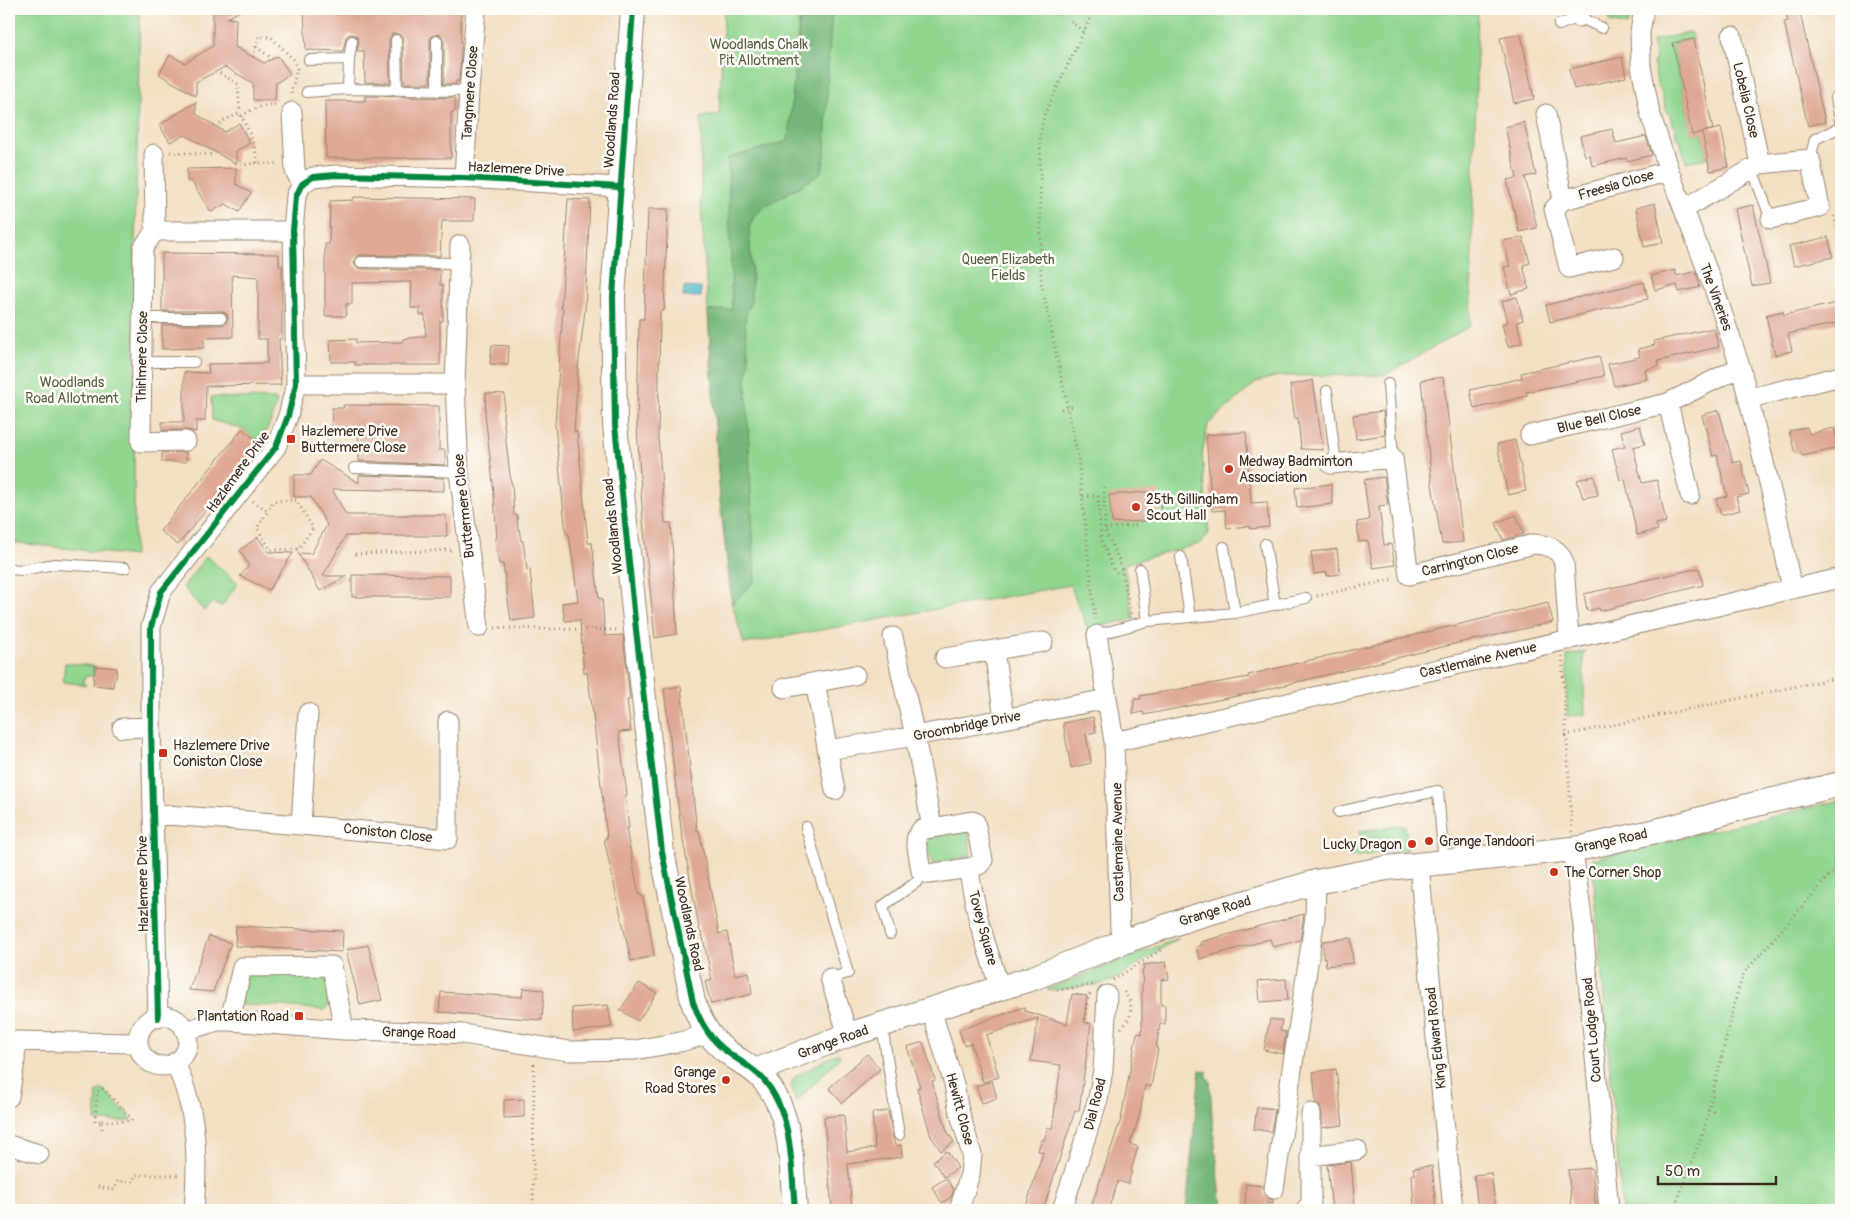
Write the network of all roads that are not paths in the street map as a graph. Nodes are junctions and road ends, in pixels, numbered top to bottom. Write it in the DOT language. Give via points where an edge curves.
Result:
graph roads {
  1 [pos="476,9"];
  2 [pos="633,9"];
  3 [pos="1644,9"];
  4 [pos="1577,13"];
  5 [pos="1559,25"];
  6 [pos="1602,28"];
  7 [pos="1732,36"];
  8 [pos="396,40"];
  9 [pos="352,41"];
  10 [pos="437,41"];
  11 [pos="349,58"];
  12 [pos="308,60"];
  13 [pos="348,89"];
  14 [pos="397,90"];
  15 [pos="437,91"];
  16 [pos="469,91"];
  17 [pos="307,92"];
  18 [pos="1836,97"];
  19 [pos="290,109"];
  20 [pos="1546,114"];
  21 [pos="154,154"];
  22 [pos="1810,159"];
  23 [pos="1756,166"];
  24 [pos="1669,171"];
  25 [pos="464,178"];
  26 [pos="302,184"];
  27 [pos="619,187"];
  28 [pos="1563,200"];
  29 [pos="1683,208"];
  30 [pos="1771,219"];
  31 [pos="155,231"];
  32 [pos="293,231"];
  33 [pos="460,254"];
  34 [pos="1614,257"];
  35 [pos="361,262"];
  36 [pos="142,318"];
  37 [pos="221,318"];
  38 [pos="141,362"];
  39 [pos="194,362"];
  40 [pos="1741,369"];
  41 [pos="1841,376"];
  42 [pos="296,384"];
  43 [pos="455,384"];
  44 [pos="1388,384"];
  45 [pos="1327,391"];
  46 [pos="1750,398"];
  47 [pos="1668,403"];
  48 [pos="1530,435"];
  49 [pos="186,441"];
  50 [pos="1393,458"];
  51 [pos="1334,464"];
  52 [pos="354,468"];
  53 [pos="459,472"];
  54 [pos="1690,495"];
  55 [pos="1265,544"];
  56 [pos="1224,547"];
  57 [pos="1181,557"];
  58 [pos="126,568"];
  59 [pos="9,569"];
  60 [pos="1140,569"];
  61 [pos="1841,578"];
  62 [pos="1792,589"];
  63 [pos="1306,598"];
  64 [pos="1275,604"];
  65 [pos="1235,613"];
  66 [pos="1190,618"];
  67 [pos="1147,621"];
  68 [pos="479,627"];
  69 [pos="1097,635"];
  70 [pos="893,637"];
  71 [pos="1565,641"];
  72 [pos="1043,642"];
  73 [pos="994,650"];
  74 [pos="945,658"];
  75 [pos="855,675"];
  76 [pos="815,682"];
  77 [pos="784,688"];
  78 [pos="1107,699"];
  79 [pos="308,713"];
  80 [pos="1004,718"];
  81 [pos="448,721"];
  82 [pos="151,727"];
  83 [pos="122,728"];
  84 [pos="915,736"];
  85 [pos="1114,742"];
  86 [pos="827,750"];
  87 [pos="1841,784"];
  88 [pos="835,790"];
  89 [pos="1339,812"];
  90 [pos="154,814"];
  91 [pos="301,825"];
  92 [pos="806,827"];
  93 [pos="932,828"];
  94 [pos="1573,850"];
  95 [pos="1444,864"];
  96 [pos="1419,866"];
  97 [pos="968,868"];
  98 [pos="921,871"];
  99 [pos="1316,882"];
  100 [pos="890,934"];
  101 [pos="1123,942"];
  102 [pos="830,978"];
  103 [pos="1111,988"];
  104 [pos="1000,989"];
  105 [pos="930,1010"];
  106 [pos="158,1018"];
  107 [pos="230,1021"];
  108 [pos="882,1025"];
  109 [pos="344,1030"];
  110 [pos="185,1031"];
  111 [pos="708,1034"];
  112 [pos="848,1035"];
  113 [pos="12,1041"];
  114 [pos="138,1043"];
  115 [pos="175,1062"];
  116 [pos="755,1071"];
  117 [pos="9,1097"];
  118 [pos="1311,1113"];
  119 [pos="899,1135"];
  120 [pos="9,1145"];
  121 [pos="1357,1150"];
  122 [pos="39,1154"];
  123 [pos="1310,1156"];
  124 [pos="1274,1189"];
  125 [pos="194,1210"];
  126 [pos="795,1210"];
  127 [pos="959,1210"];
  128 [pos="1062,1210"];
  129 [pos="1306,1210"];
  130 [pos="1453,1210"];
  131 [pos="1609,1210"];
  1 -- 16 [label="street, Tangmere Close"];
  2 -- 27 [label="street, Woodlands Road"];
  3 -- 24 [label="street, The Vineries" via="1640,32 1641,66 1650,113"];
  4 -- 5 [label="lane"];
  4 -- 6 [label="lane"];
  7 -- 23 [label="street, Lobelia Close"];
  8 -- 14 [label="lane"];
  9 -- 11 [label="lane"];
  10 -- 15 [label="lane"];
  11 -- 12 [label="lane"];
  11 -- 13 [label="lane"];
  13 -- 14 [label="lane"];
  13 -- 17 [label="lane"];
  14 -- 15 [label="lane"];
  15 -- 16 [label="lane"];
  16 -- 25 [label="street, Tangmere Close"];
  18 -- 22 [label="lane" via="1841,127 1815,139"];
  19 -- 26 [label="street" via="294,163 297,178"];
  20 -- 28 [label="street, Freesia Close"];
  21 -- 31 [label="street"];
  22 -- 23 [label="street"];
  22 -- 30 [label="street, Lobelia Close" via="1820,207"];
  23 -- 29 [label="street"];
  23 -- 30 [label="lane, Lobelia Close"];
  24 -- 28 [label="street, Freesia Close"];
  24 -- 29 [label="street, The Vineries"];
  25 -- 26 [label="street, Hazlemere Drive" via="336,176 314,177"];
  25 -- 27 [label="street, Hazlemere Drive"];
  26 -- 32 [label="street, Hazlemere Drive" via="296,196"];
  27 -- 111 [label="street, Woodlands Road" via="613,297 614,410 636,630 665,870 693,1002"];
  28 -- 34 [label="street, Freesia Close" via="1554,209 1569,268"];
  29 -- 40 [label="street, The Vineries"];
  31 -- 32 [label="street"];
  31 -- 36 [label="street, Thirlmere Close" via="143,248"];
  32 -- 42 [label="street, Hazlemere Drive"];
  33 -- 35 [label="lane"];
  33 -- 43 [label="street, Buttermere Close"];
  36 -- 37 [label="lane"];
  36 -- 38 [label="street, Thirlmere Close"];
  38 -- 39 [label="lane"];
  38 -- 49 [label="street, Thirlmere Close" via="141,442"];
  40 -- 46 [label="street, The Vineries"];
  40 -- 47 [label="street, Blue Bell Close"];
  41 -- 46 [label="street"];
  42 -- 43 [label="street"];
  42 -- 82 [label="street, Hazlemere Drive" via="276,447 162,592 150,636"];
  43 -- 53 [label="street, Buttermere Close"];
  44 -- 50 [label="lane"];
  45 -- 51 [label="lane"];
  46 -- 62 [label="street, The Vineries"];
  47 -- 48 [label="street, Blue Bell Close"];
  47 -- 54 [label="street"];
  50 -- 51 [label="street"];
  50 -- 71 [label="street, Carrington Close" via="1409,575 1534,544 1549,545 1562,556 1564,563"];
  52 -- 53 [label="lane"];
  53 -- 68 [label="street, Buttermere Close"];
  55 -- 64 [label="lane"];
  56 -- 65 [label="lane"];
  57 -- 66 [label="lane"];
  58 -- 59 [label="lane" via="55,564"];
  60 -- 67 [label="lane"];
  61 -- 62 [label="street, Castlemaine Avenue"];
  62 -- 71 [label="street, Castlemaine Avenue"];
  63 -- 64 [label="lane"];
  64 -- 65 [label="lane"];
  65 -- 66 [label="lane"];
  66 -- 67 [label="lane"];
  67 -- 69 [label="lane"];
  69 -- 78 [label="street, Castlemaine Avenue"];
  70 -- 84 [label="street"];
  71 -- 85 [label="street, Castlemaine Avenue"];
  72 -- 73 [label="street"];
  73 -- 74 [label="street"];
  73 -- 80 [label="street"];
  75 -- 76 [label="street"];
  76 -- 77 [label="street"];
  76 -- 86 [label="street"];
  78 -- 80 [label="street, Groombridge Drive"];
  78 -- 85 [label="street, Castlemaine Avenue"];
  79 -- 91 [label="street"];
  80 -- 84 [label="street, Groombridge Drive"];
  81 -- 91 [label="street, Coniston Close" via="448,839"];
  82 -- 83 [label="street"];
  82 -- 90 [label="street, Hazlemere Drive"];
  84 -- 86 [label="street, Groombridge Drive"];
  84 -- 93 [label="street"];
  85 -- 101 [label="street, Castlemaine Avenue"];
  86 -- 88 [label="street"];
  87 -- 94 [label="street, Grange Road"];
  89 -- 95 [label="lane" via="1438,791"];
  90 -- 91 [label="street, Coniston Close"];
  90 -- 106 [label="street, Hazlemere Drive"];
  92 -- 102 [label="lane" via="848,973"];
  93 -- 97 [label="street" via="975,822 983,859 979,865"];
  93 -- 98 [label="street" via="921,830 917,836"];
  94 -- 95 [label="street, Grange Road"];
  94 -- 131 [label="street, Court Lodge Road"];
  95 -- 96 [label="street, Grange Road"];
  96 -- 99 [label="street, Grange Road" via="1387,868"];
  96 -- 130 [label="street, King Edward Road"];
  97 -- 98 [label="street" via="929,874"];
  97 -- 104 [label="street, Tovey Square"];
  98 -- 100 [label="lane" via="918,881 883,906"];
  99 -- 101 [label="street, Grange Road" via="1197,915"];
  99 -- 124 [label="street" via="1315,917"];
  101 -- 104 [label="street, Grange Road"];
  102 -- 112 [label="street"];
  103 -- 128 [label="street, Dial Road" via="1098,1100"];
  104 -- 105 [label="street, Grange Road"];
  105 -- 108 [label="street, Grange Road"];
  105 -- 127 [label="street, Hewitt Close" via="972,1155"];
  106 -- 110 [label="street" via="173,1019"];
  106 -- 114 [label="street" via="142,1026"];
  107 -- 109 [label="street, Grange Road"];
  107 -- 109 [label="street" via="242,967 332,966"];
  107 -- 110 [label="street, Grange Road" via="218,1021"];
  108 -- 112 [label="street, Grange Road"];
  108 -- 119 [label="lane"];
  109 -- 111 [label="street, Grange Road" via="444,1033 569,1051 635,1050"];
  110 -- 115 [label="street" via="187,1048 181,1059"];
  111 -- 116 [label="street"];
  112 -- 116 [label="street, Grange Road"];
  113 -- 114 [label="street"];
  113 -- 117 [label="street" via="15,1061"];
  114 -- 115 [label="street" via="144,1057 152,1064 162,1066"];
  115 -- 125 [label="street" via="191,1112 196,1174"];
  116 -- 126 [label="street" via="772,1092 784,1117"];
  118 -- 123 [label="street"];
  120 -- 122 [label="street"];
  121 -- 123 [label="street"];
  123 -- 129 [label="street" via="1311,1202"];
}
